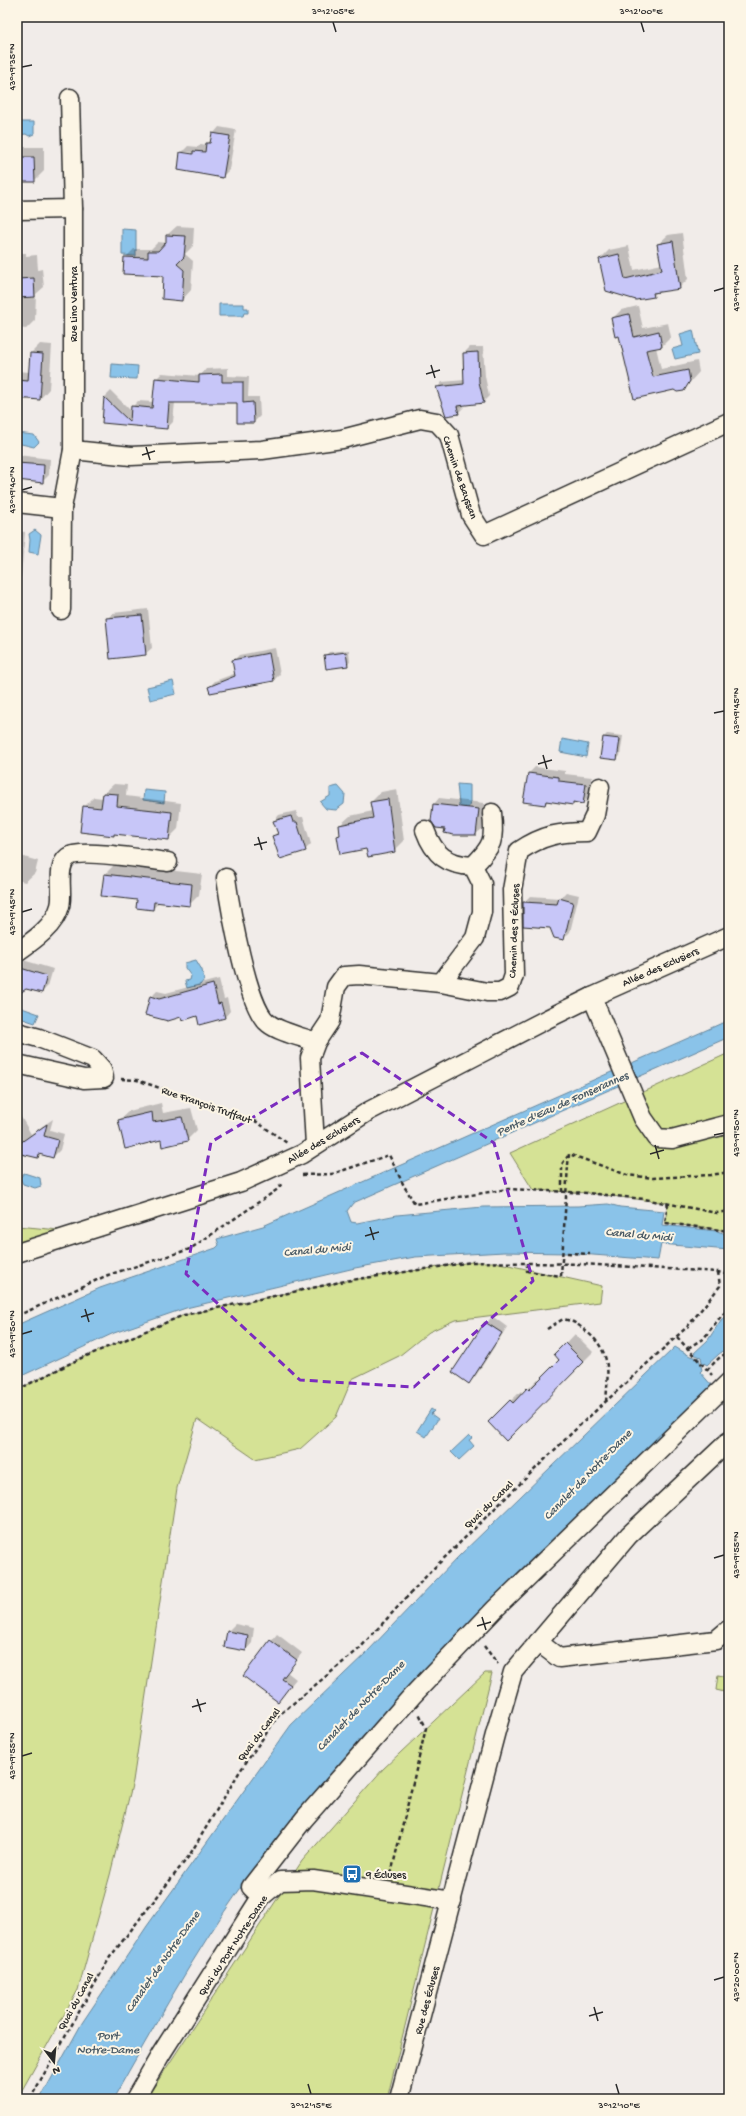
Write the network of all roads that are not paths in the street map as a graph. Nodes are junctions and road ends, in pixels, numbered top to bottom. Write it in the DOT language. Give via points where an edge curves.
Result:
graph roads {
  1 [pos="70,98"];
  2 [pos="73,209"];
  3 [pos="17,210"];
  4 [pos="729,422"];
  5 [pos="73,450"];
  6 [pos="17,503"];
  7 [pos="62,508"];
  8 [pos="61,610"];
  9 [pos="600,787"];
  10 [pos="492,812"];
  11 [pos="425,830"];
  12 [pos="168,862"];
  13 [pos="473,866"];
  14 [pos="226,878"];
  15 [pos="729,936"];
  16 [pos="17,952"];
  17 [pos="441,983"];
  18 [pos="592,997"];
  19 [pos="17,1032"];
  20 [pos="316,1042"];
  21 [pos="17,1064"];
  22 [pos="729,1124"];
  23 [pos="309,1149"];
  24 [pos="17,1253"];
  25 [pos="727,1388"];
  26 [pos="729,1441"];
  27 [pos="729,1629"];
  28 [pos="538,1642"];
  29 [pos="261,1897"];
  30 [pos="452,1901"];
  31 [pos="135,2099"];
  32 [pos="399,2099"];
  1 -- 2 [label="street, Rue Lino Ventura"];
  2 -- 3 [label="street"];
  2 -- 5 [label="street, Rue Lino Ventura"];
  4 -- 5 [label="street, Chemin de Bayssan" via="484,535 471,515 449,435 437,422 420,419 342,439 262,450 131,456"];
  5 -- 7 [label="street, Rue Lino Ventura"];
  6 -- 7 [label="street"];
  7 -- 8 [label="street, Rue Lino Ventura"];
  9 -- 17 [label="street, Chemin des 9 Écluses" via="596,815 587,832 564,832 537,839 519,850 512,890 514,976 510,987 500,992 487,992"];
  10 -- 13 [label="street" via="494,835 486,854"];
  11 -- 13 [label="street" via="431,846 443,858 458,866"];
  12 -- 16 [label="street" via="83,853 69,856 62,864 60,906 53,921"];
  13 -- 17 [label="street" via="482,884 482,912 475,938"];
  14 -- 20 [label="street" via="235,940 256,1004 267,1023"];
  15 -- 18 [label="street, Allée des Eclusiers"];
  17 -- 20 [label="street, Chemin des 9 Écluses" via="359,975 344,976 336,987 330,1021"];
  18 -- 22 [label="street" via="643,1118 657,1138 672,1139"];
  18 -- 23 [label="street, Allée des Eclusiers" via="369,1111"];
  19 -- 21 [label="street" via="93,1059 102,1069 104,1078 84,1079"];
  20 -- 23 [label="street, Chemin des 9 Écluses" via="310,1058"];
  23 -- 24 [label="street, Allée des Eclusiers" via="241,1182"];
  25 -- 29 [label="street" via="473,1632 412,1696 304,1819 251,1886"];
  26 -- 28 [label="street, Rue des Écluses" via="629,1535"];
  27 -- 28 [label="street" via="716,1640 559,1658"];
  28 -- 30 [label="street, Rue des Écluses" via="513,1672 509,1684"];
  29 -- 30 [label="street, Quai du Port Notre-Dame" via="280,1881 313,1880"];
  29 -- 31 [label="street, Quai du Port Notre-Dame"];
  30 -- 32 [label="street, Rue des Écluses"];
}
